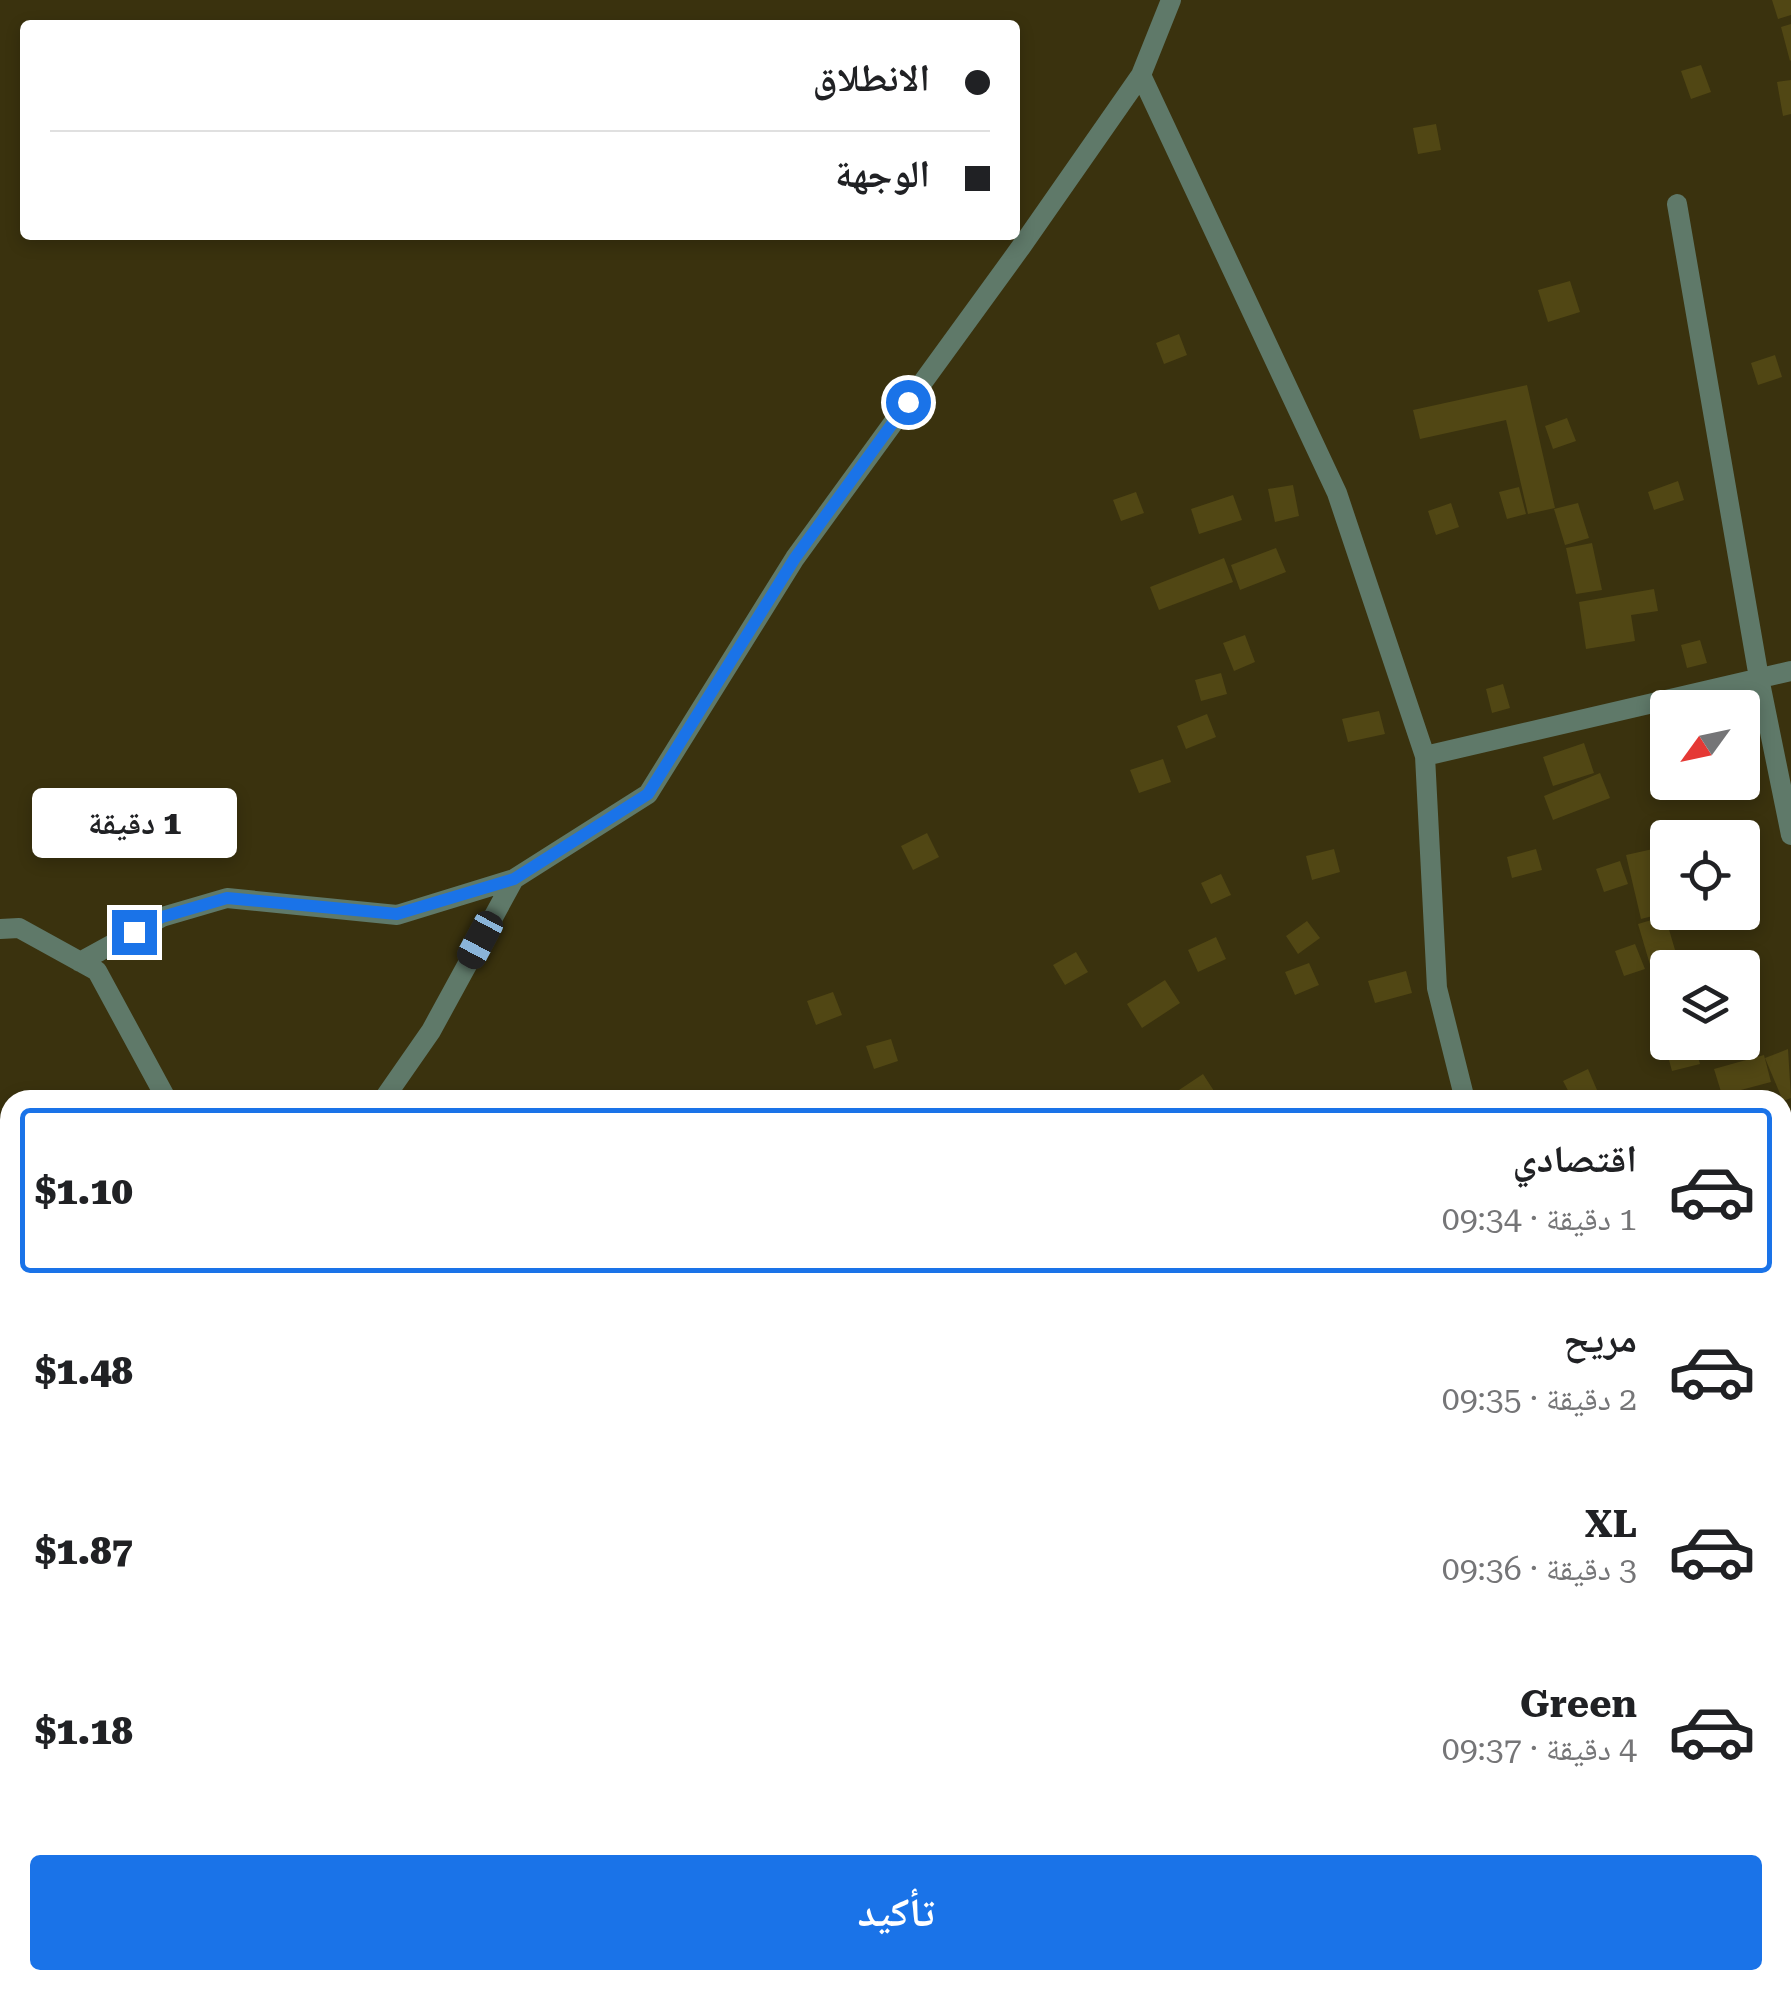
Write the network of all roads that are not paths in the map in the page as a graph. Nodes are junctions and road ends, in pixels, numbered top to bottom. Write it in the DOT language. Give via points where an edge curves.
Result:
graph roads {
  1 [pos="1171,0"];
  2 [pos="1141,75"];
  3 [pos="1677,204"];
  4 [pos="1791,671"];
  5 [pos="1760,678"];
  6 [pos="1426,756"];
  7 [pos="1791,836"];
  8 [pos="514,879"];
  9 [pos="0,929"];
  10 [pos="80,962"];
  11 [pos="162,1090"];
  12 [pos="389,1090"];
  13 [pos="1462,1090"];
  1 -- 2 [label="street"];
  2 -- 6 [label="street" via="1337,493"];
  2 -- 8 [label="street" via="795,558 648,794"];
  3 -- 5 [label="street"];
  4 -- 5 [label="street"];
  5 -- 6 [label="street"];
  5 -- 7 [label="street"];
  6 -- 13 [label="street" via="1437,988"];
  8 -- 10 [label="street" via="397,914 227,898 162,917"];
  8 -- 12 [label="street" via="431,1031"];
  9 -- 10 [label="street" via="19,928"];
  10 -- 11 [label="street" via="97,971"];
}
